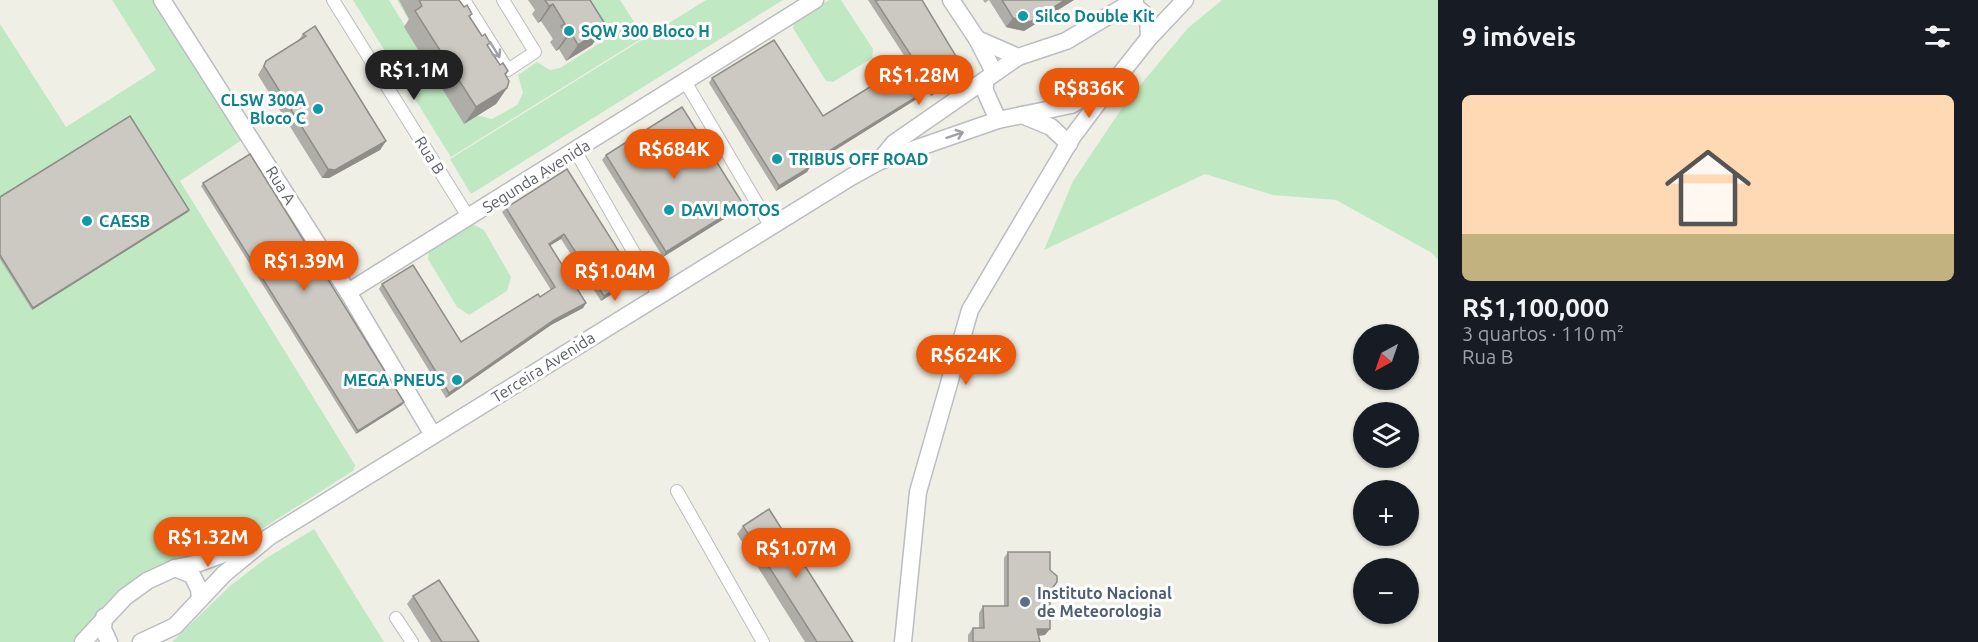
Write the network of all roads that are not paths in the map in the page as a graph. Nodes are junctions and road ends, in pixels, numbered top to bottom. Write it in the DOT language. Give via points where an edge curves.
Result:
graph roads {
  1 [pos="162,0"];
  2 [pos="333,0"];
  3 [pos="464,0"];
  4 [pos="503,0"];
  5 [pos="814,0"];
  6 [pos="951,0"];
  7 [pos="1185,0"];
  8 [pos="1133,1"];
  9 [pos="977,39"];
  10 [pos="1149,39"];
  11 [pos="1017,57"];
  12 [pos="990,77"];
  13 [pos="1114,82"];
  14 [pos="686,83"];
  15 [pos="1071,105"];
  16 [pos="1021,115"];
  17 [pos="999,120"];
  18 [pos="1071,140"];
  19 [pos="576,152"];
  20 [pos="880,161"];
  21 [pos="469,218"];
  22 [pos="771,227"];
  23 [pos="348,292"];
  24 [pos="659,296"];
  25 [pos="433,435"];
  26 [pos="677,491"];
  27 [pos="269,537"];
  28 [pos="175,568"];
  29 [pos="200,598"];
  30 [pos="104,617"];
  31 [pos="396,618"];
  32 [pos="83,642"];
  33 [pos="109,642"];
  34 [pos="141,642"];
  35 [pos="412,642"];
  36 [pos="763,642"];
  37 [pos="903,642"];
  1 -- 23 [label="street, Rua A"];
  2 -- 21 [label="street, Rua B"];
  3 -- 4 [label="street, one-way" via="508,70 535,52"];
  5 -- 14 [label="street, Segunda Avenida"];
  6 -- 9 [label="street"];
  7 -- 10 [label="street, Terceira Avenida"];
  8 -- 10 [label="street" via="1148,17"];
  8 -- 11 [label="street, Terceira Avenida" via="1066,41"];
  9 -- 11 [label="street"];
  9 -- 12 [label="street"];
  10 -- 13 [label="street, Terceira Avenida"];
  11 -- 12 [label="street, Terceira Avenida"];
  12 -- 17 [label="street" via="985,91"];
  12 -- 20 [label="street, Terceira Avenida" via="894,143"];
  13 -- 15 [label="street, Terceira Avenida"];
  13 -- 18 [label="street"];
  14 -- 19 [label="street, Segunda Avenida"];
  14 -- 22 [label="street"];
  15 -- 16 [label="street, Terceira Avenida"];
  15 -- 18 [label="street"];
  16 -- 17 [label="street, Terceira Avenida"];
  16 -- 18 [label="street"];
  20 -- 17 [label="street, Terceira Avenida, one-way"];
  18 -- 37 [label="street" via="970,310 918,492"];
  19 -- 21 [label="street, Segunda Avenida"];
  19 -- 24 [label="street"];
  20 -- 22 [label="street, Terceira Avenida"];
  21 -- 23 [label="street, Segunda Avenida"];
  22 -- 24 [label="street, Terceira Avenida"];
  23 -- 25 [label="street, Rua A"];
  24 -- 25 [label="street, Terceira Avenida"];
  25 -- 27 [label="street, Terceira Avenida"];
  26 -- 36 [label="street"];
  27 -- 28 [label="street" via="199,564"];
  27 -- 29 [label="street"];
  28 -- 29 [label="street" via="192,575"];
  28 -- 30 [label="street" via="147,581"];
  29 -- 34 [label="street" via="175,626"];
  30 -- 32 [label="street"];
  30 -- 33 [label="street" via="103,629"];
  31 -- 35 [label="street"];
}
